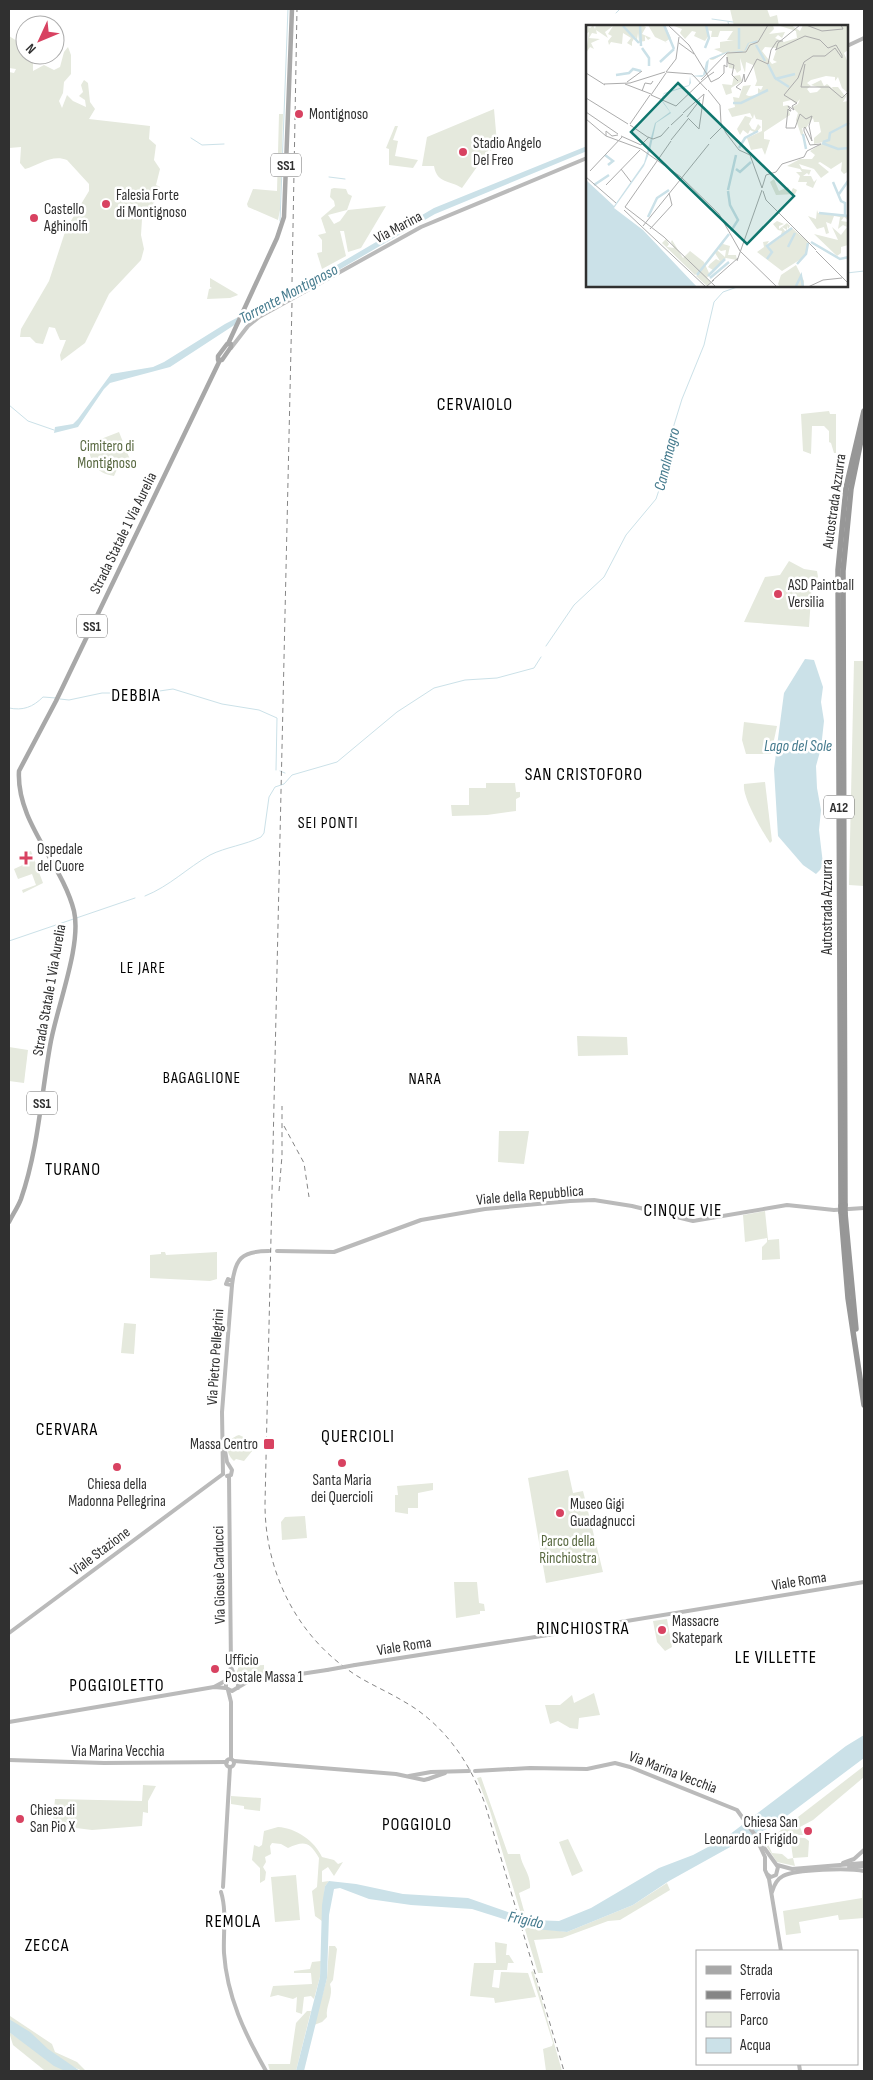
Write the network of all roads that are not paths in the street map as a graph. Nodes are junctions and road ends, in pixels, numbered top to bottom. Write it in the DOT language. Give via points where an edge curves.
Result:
graph roads {
  1 [pos="292,9"];
  2 [pos="864,38"];
  3 [pos="848,46"];
  4 [pos="586,158"];
  5 [pos="231,344"];
  6 [pos="864,411"];
  7 [pos="864,426"];
  8 [pos="864,1208"];
  9 [pos="843,1209"];
  10 [pos="9,1222"];
  11 [pos="269,1251"];
  12 [pos="277,1251"];
  13 [pos="864,1380"];
  14 [pos="864,1404"];
  15 [pos="227,1467"];
  16 [pos="224,1474"];
  17 [pos="229,1476"];
  18 [pos="864,1582"];
  19 [pos="9,1633"];
  20 [pos="231,1667"];
  21 [pos="227,1680"];
  22 [pos="236,1680"];
  23 [pos="247,1682"];
  24 [pos="214,1687"];
  25 [pos="227,1689"];
  26 [pos="237,1689"];
  27 [pos="231,1702"];
  28 [pos="9,1722"];
  29 [pos="9,1760"];
  30 [pos="231,1763"];
  31 [pos="469,1771"];
  32 [pos="475,1771"];
  33 [pos="446,1772"];
  34 [pos="424,1774"];
  35 [pos="409,1776"];
  36 [pos="425,1779"];
  37 [pos="757,1838"];
  38 [pos="864,1850"];
  39 [pos="774,1864"];
  40 [pos="864,1864"];
  41 [pos="766,1866"];
  42 [pos="820,1867"];
  43 [pos="864,1870"];
  44 [pos="810,1871"];
  45 [pos="815,1871"];
  46 [pos="767,1874"];
  47 [pos="776,1875"];
  48 [pos="221,1892"];
  49 [pos="772,1893"];
  50 [pos="223,1911"];
  51 [pos="781,1950"];
  52 [pos="266,2071"];
  1 -- 5 [label="main road, Strada Statale 1 Via Aurelia / SS1" via="284,217 235,326"];
  2 -- 3 [label="main road"];
  4 -- 5 [label="main road, Via Marina" via="421,226 259,317"];
  5 -- 10 [label="main road, Strada Statale 1 Via Aurelia / SS1" via="218,361 57,699 23,760 18,784 22,803 64,886 74,917 72,951 50,1046 36,1137 21,1198"];
  6 -- 9 [label="highway, Autostrada Azzurra / A12" via="846,488 838,570"];
  7 -- 9 [label="highway, Autostrada Azzurra / A12" via="851,489 843,571"];
  8 -- 12 [label="main road, Viale della Repubblica" via="834,1210 787,1206 694,1221 594,1200 570,1200 421,1220 334,1252"];
  9 -- 13 [label="highway, Autostrada Azzurra / A12"];
  9 -- 14 [label="highway, Autostrada Azzurra / A12" via="848,1298"];
  11 -- 15 [label="main road, Via Pietro Pellegrini" via="242,1256 230,1283 222,1423"];
  15 -- 16 [label="main road"];
  15 -- 17 [label="main road, Via Giosuè Carducci" via="232,1472"];
  16 -- 17 [label="main road"];
  16 -- 19 [label="main road, Viale Stazione"];
  17 -- 20 [label="main road, Via Giosuè Carducci"];
  18 -- 23 [label="main road, Viale Roma, bridge" via="587,1627 582,1624 579,1628"];
  20 -- 21 [label="main road, Via Giosuè Carducci"];
  20 -- 22 [label="main road, Via Giosuè Carducci"];
  21 -- 22 [label="main road, Viale Roma"];
  21 -- 24 [label="main road"];
  21 -- 25 [label="main road, Via Giosuè Carducci"];
  22 -- 23 [label="main road, Viale Roma"];
  22 -- 26 [label="main road, Via Giosuè Carducci"];
  23 -- 26 [label="main road"];
  24 -- 25 [label="main road"];
  24 -- 28 [label="main road"];
  25 -- 26 [label="main road"];
  25 -- 27 [label="main road"];
  26 -- 27 [label="main road"];
  27 -- 30 [label="main road"];
  29 -- 30 [label="main road, Via Marina Vecchia"];
  30 -- 35 [label="main road, Via Marina Vecchia"];
  30 -- 50 [label="main road"];
  31 -- 33 [label="main road, Via Marina Vecchia"];
  32 -- 37 [label="main road, Via Marina Vecchia" via="586,1769 618,1764 733,1807"];
  33 -- 34 [label="main road, Via Marina Vecchia"];
  33 -- 36 [label="main road, Via Marina Vecchia"];
  34 -- 35 [label="main road, Via Marina Vecchia"];
  34 -- 36 [label="main road"];
  35 -- 36 [label="main road, Via Marina Vecchia"];
  37 -- 39 [label="main road, Via Marina Vecchia"];
  37 -- 41 [label="main road, Via Marina Vecchia"];
  38 -- 42 [label="main road" via="849,1861"];
  39 -- 41 [label="main road"];
  39 -- 42 [label="main road" via="792,1869"];
  39 -- 47 [label="main road" via="778,1869"];
  40 -- 42 [label="main road"];
  40 -- 45 [label="main road"];
  41 -- 46 [label="main road"];
  43 -- 45 [label="main road"];
  44 -- 45 [label="main road"];
  44 -- 47 [label="main road"];
  44 -- 49 [label="main road" via="789,1874 777,1880"];
  46 -- 47 [label="main road"];
  46 -- 49 [label="main road"];
  47 -- 49 [label="main road"];
  48 -- 50 [label="main road"];
  49 -- 51 [label="main road"];
  50 -- 52 [label="main road" via="226,1969 232,2000"];
}
